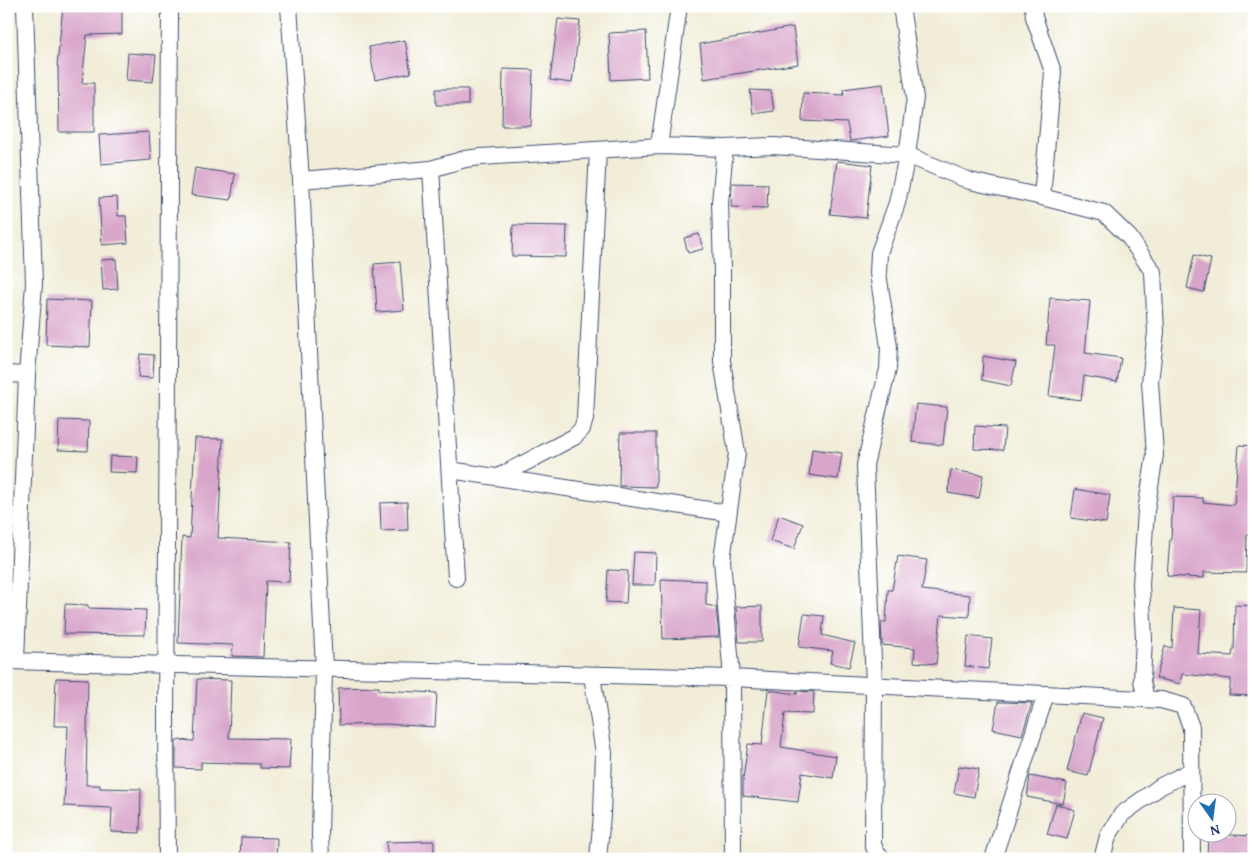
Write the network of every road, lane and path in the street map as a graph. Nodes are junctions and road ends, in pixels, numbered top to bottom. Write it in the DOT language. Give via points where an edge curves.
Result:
graph roads {
  1 [pos="25,6"];
  2 [pos="170,6"];
  3 [pos="289,6"];
  4 [pos="679,6"];
  5 [pos="901,6"];
  6 [pos="1033,6"];
  7 [pos="658,146"];
  8 [pos="724,148"];
  9 [pos="598,150"];
  10 [pos="907,155"];
  11 [pos="431,169"];
  12 [pos="301,180"];
  13 [pos="1042,197"];
  14 [pos="6,374"];
  15 [pos="28,375"];
  16 [pos="450,470"];
  17 [pos="498,477"];
  18 [pos="728,514"];
  19 [pos="456,578"];
  20 [pos="11,661"];
  21 [pos="166,666"];
  22 [pos="324,669"];
  23 [pos="592,675"];
  24 [pos="732,678"];
  25 [pos="874,685"];
  26 [pos="1046,694"];
  27 [pos="1146,699"];
  28 [pos="1191,771"];
  29 [pos="167,859"];
  30 [pos="321,859"];
  31 [pos="598,859"];
  32 [pos="733,859"];
  33 [pos="883,859"];
  34 [pos="993,859"];
  35 [pos="1102,859"];
  36 [pos="1192,859"];
  1 -- 15 [label="street" via="34,284"];
  2 -- 21 [label="street"];
  3 -- 12 [label="street"];
  4 -- 7 [label="street"];
  5 -- 10 [label="street" via="915,98"];
  6 -- 13 [label="street" via="1053,72"];
  7 -- 8 [label="street"];
  7 -- 9 [label="street"];
  8 -- 10 [label="street" via="774,146"];
  8 -- 18 [label="street" via="720,203 722,361 737,453"];
  9 -- 11 [label="street" via="481,157"];
  9 -- 17 [label="street" via="582,429 574,437"];
  10 -- 13 [label="street" via="970,181"];
  10 -- 25 [label="street" via="897,202 879,253 878,273 889,347 888,369 865,465"];
  11 -- 12 [label="street"];
  11 -- 16 [label="street"];
  12 -- 22 [label="street"];
  13 -- 27 [label="street" via="1104,212 1129,237 1152,272 1156,332 1150,382 1154,455 1141,584 1142,681"];
  14 -- 15 [label="street"];
  15 -- 20 [label="street"];
  16 -- 17 [label="street"];
  16 -- 19 [label="street"];
  17 -- 18 [label="street"];
  18 -- 24 [label="street" via="722,571"];
  20 -- 21 [label="street"];
  21 -- 22 [label="street"];
  21 -- 29 [label="street"];
  22 -- 23 [label="street"];
  22 -- 30 [label="street"];
  23 -- 24 [label="street"];
  23 -- 31 [label="street" via="604,753"];
  24 -- 25 [label="street"];
  24 -- 32 [label="street"];
  25 -- 26 [label="street"];
  25 -- 33 [label="street" via="873,844"];
  26 -- 27 [label="street"];
  26 -- 34 [label="street"];
  27 -- 28 [label="street" via="1183,706 1191,727"];
  28 -- 35 [label="street" via="1161,786 1122,814 1108,836"];
  28 -- 36 [label="street"];
}
